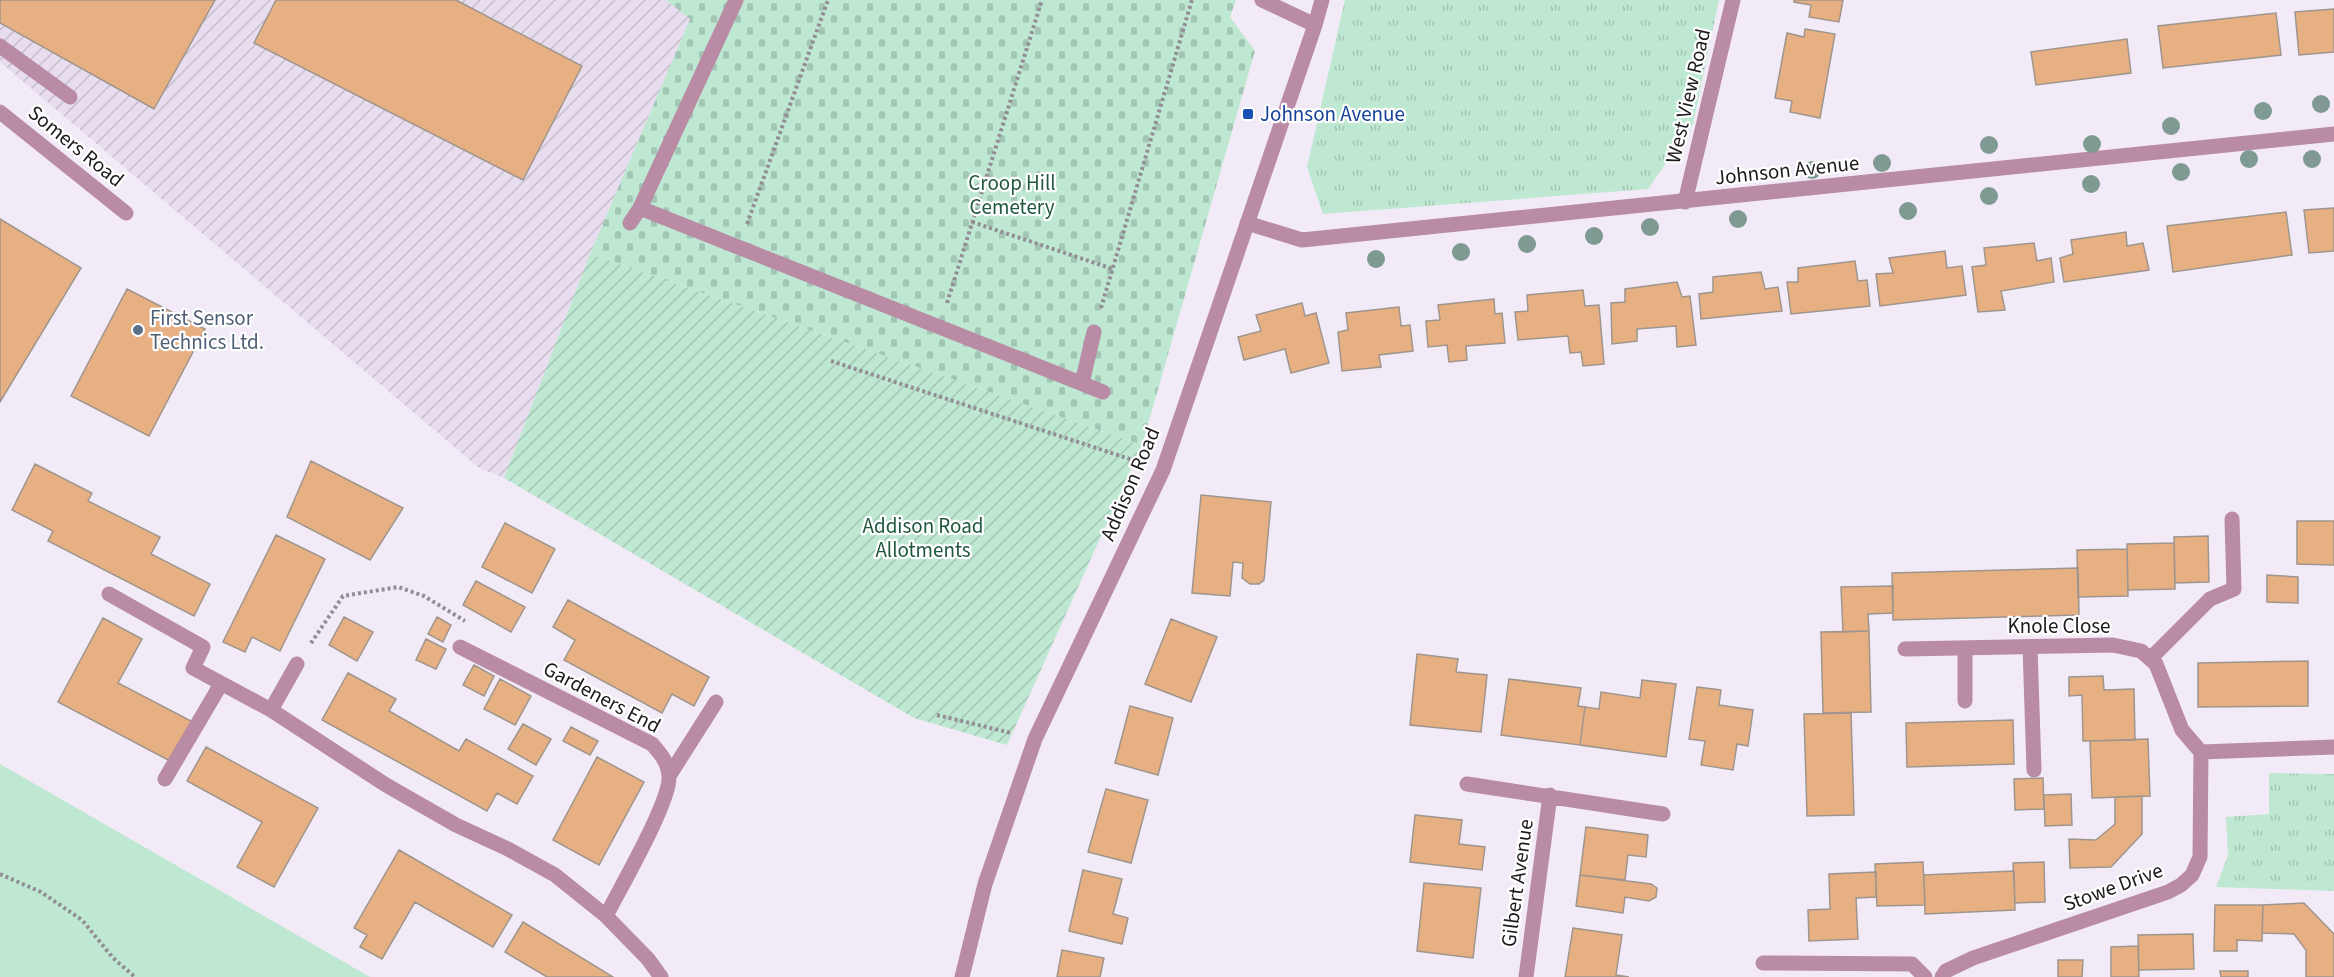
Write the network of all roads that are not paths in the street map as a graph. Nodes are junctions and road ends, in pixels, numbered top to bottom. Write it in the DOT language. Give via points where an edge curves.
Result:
graph roads {
  1 [pos="736,0"];
  2 [pos="1262,0"];
  3 [pos="1322,0"];
  4 [pos="1732,0"];
  5 [pos="1315,25"];
  6 [pos="0,46"];
  7 [pos="70,97"];
  8 [pos="0,112"];
  9 [pos="2334,134"];
  10 [pos="1685,202"];
  11 [pos="639,208"];
  12 [pos="126,213"];
  13 [pos="630,223"];
  14 [pos="1247,223"];
  15 [pos="1094,332"];
  16 [pos="1082,383"];
  17 [pos="1103,392"];
  18 [pos="2232,519"];
  19 [pos="110,594"];
  20 [pos="460,647"];
  21 [pos="2030,647"];
  22 [pos="1905,649"];
  23 [pos="1965,649"];
  24 [pos="2150,659"];
  25 [pos="297,664"];
  26 [pos="221,684"];
  27 [pos="1965,701"];
  28 [pos="716,702"];
  29 [pos="271,710"];
  30 [pos="2334,747"];
  31 [pos="2201,752"];
  32 [pos="2034,770"];
  33 [pos="669,776"];
  34 [pos="165,779"];
  35 [pos="1467,783"];
  36 [pos="1550,795"];
  37 [pos="1663,814"];
  38 [pos="606,916"];
  39 [pos="1763,963"];
  40 [pos="662,977"];
  41 [pos="962,977"];
  42 [pos="1526,977"];
  43 [pos="1925,977"];
  44 [pos="1942,977"];
  1 -- 11 [label="street"];
  2 -- 5 [label="street"];
  3 -- 5 [label="street, Addison Road"];
  4 -- 10 [label="street, West View Road"];
  5 -- 14 [label="street, Addison Road"];
  6 -- 7 [label="street"];
  8 -- 12 [label="street, Somers Road"];
  9 -- 10 [label="street, Johnson Avenue"];
  10 -- 14 [label="street, Johnson Avenue" via="1302,240"];
  11 -- 13 [label="street"];
  11 -- 16 [label="street"];
  14 -- 41 [label="street, Addison Road" via="1163,470 1035,739 985,884"];
  15 -- 16 [label="street"];
  16 -- 17 [label="street"];
  18 -- 24 [label="street" via="2234,589 2210,599"];
  19 -- 26 [label="street" via="203,647 193,668"];
  20 -- 33 [label="street, Gardeners End" via="652,744 664,757"];
  21 -- 23 [label="street, Knole Close"];
  21 -- 24 [label="street, Knole Close" via="2113,645 2141,651"];
  21 -- 32 [label="street"];
  22 -- 23 [label="street, Knole Close"];
  23 -- 27 [label="street"];
  24 -- 31 [label="street" via="2156,664 2182,730"];
  25 -- 29 [label="street"];
  26 -- 29 [label="street"];
  26 -- 34 [label="street"];
  28 -- 33 [label="street"];
  29 -- 38 [label="street" via="386,785 555,875"];
  30 -- 31 [label="street"];
  31 -- 44 [label="street, Stowe Drive" via="2200,857 2192,875 2181,885 1973,958 1946,971"];
  33 -- 38 [label="street" via="665,798"];
  35 -- 36 [label="street, Gilbert Avenue"];
  36 -- 37 [label="street, Gilbert Avenue"];
  36 -- 42 [label="street, Gilbert Avenue"];
  38 -- 40 [label="street"];
  39 -- 43 [label="street" via="1912,964"];
}
